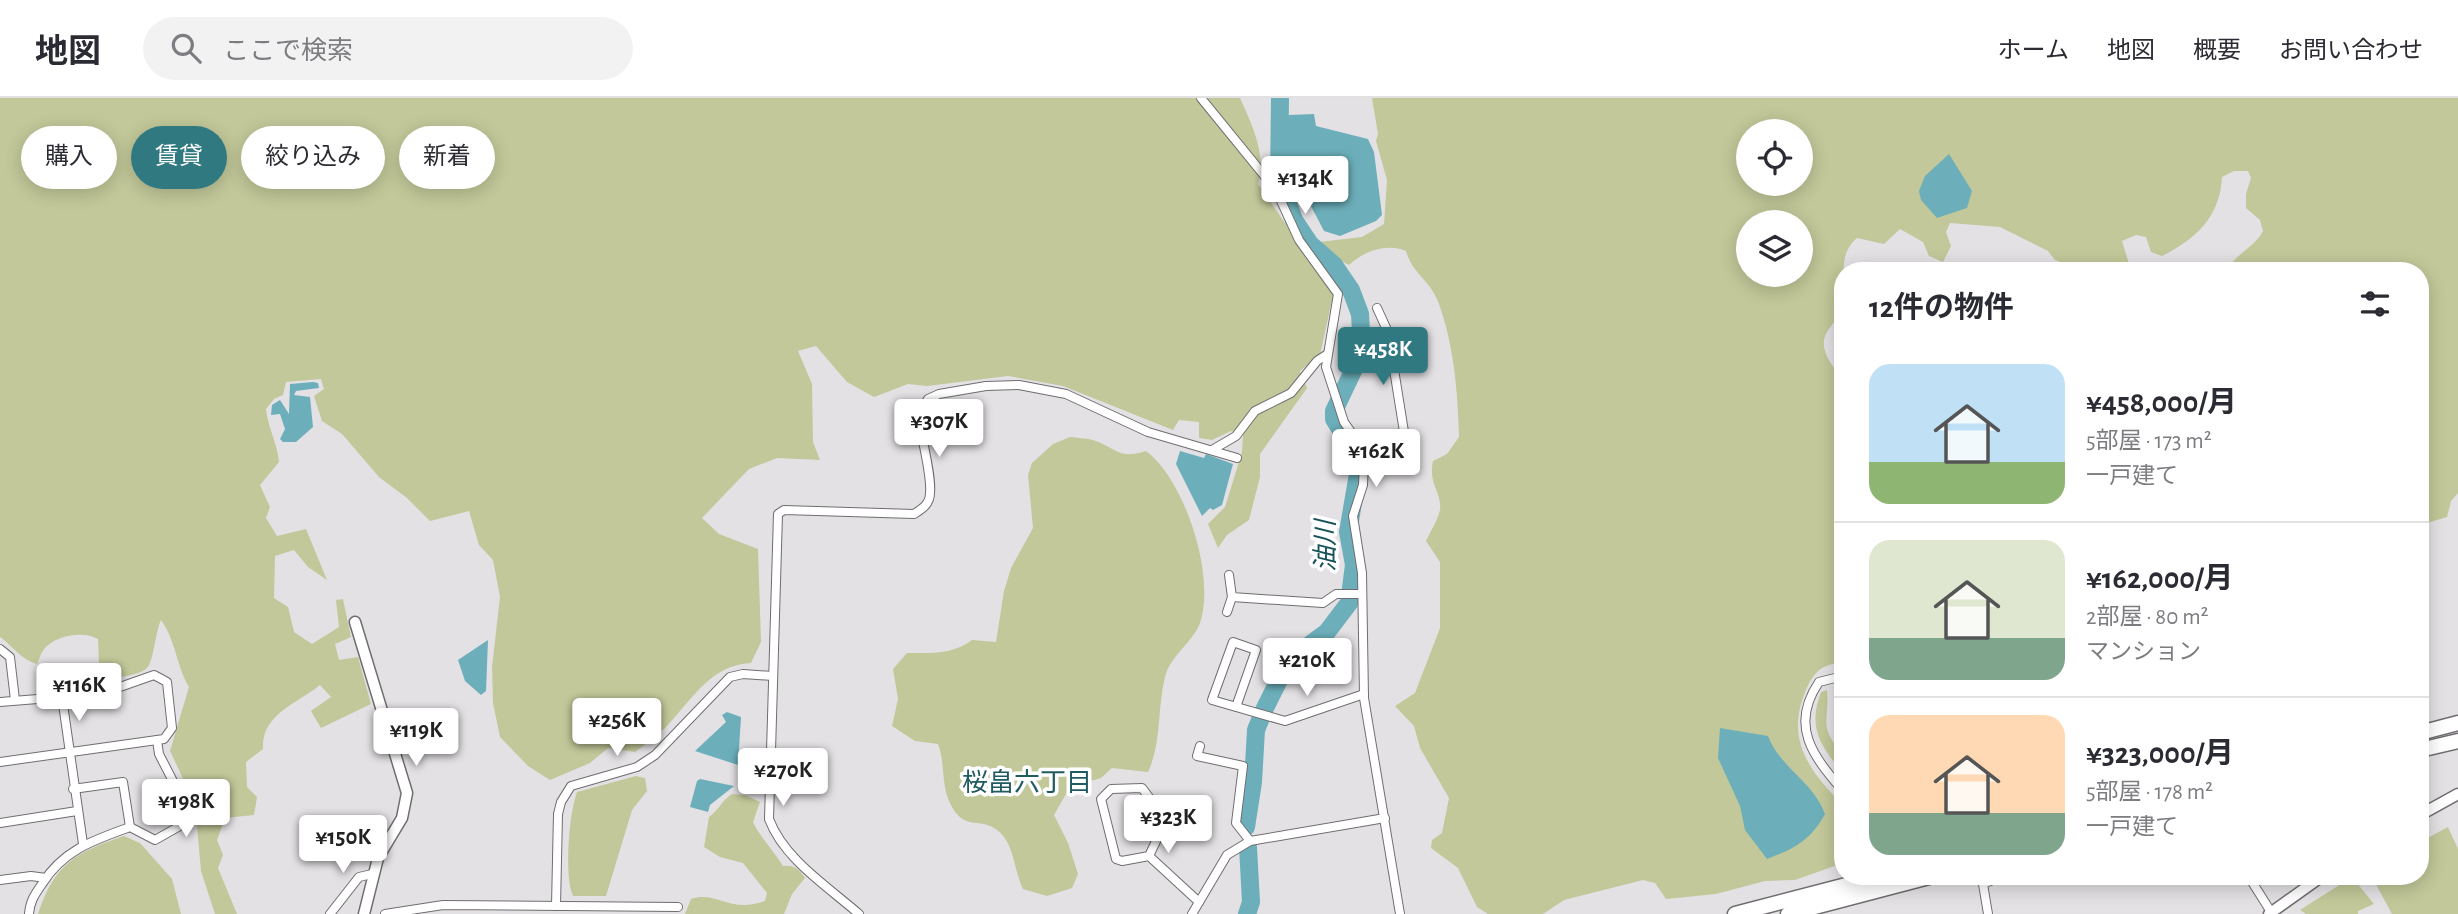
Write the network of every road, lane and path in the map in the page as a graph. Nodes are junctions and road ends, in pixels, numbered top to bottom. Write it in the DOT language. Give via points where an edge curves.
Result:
graph roads {
  1 [pos="1201,98"];
  2 [pos="1377,308"];
  3 [pos="1326,355"];
  4 [pos="1360,445"];
  5 [pos="1212,450"];
  6 [pos="1237,458"];
  7 [pos="1229,575"];
  8 [pos="1362,594"];
  9 [pos="1232,597"];
  10 [pos="1227,612"];
  11 [pos="355,622"];
  12 [pos="0,649"];
  13 [pos="773,676"];
  14 [pos="1834,678"];
  15 [pos="1364,694"];
  16 [pos="61,697"];
  17 [pos="15,700"];
  18 [pos="0,702"];
  19 [pos="1236,707"];
  20 [pos="2455,724"];
  21 [pos="2429,731"];
  22 [pos="157,740"];
  23 [pos="2458,742"];
  24 [pos="1200,746"];
  25 [pos="2429,748"];
  26 [pos="68,753"];
  27 [pos="1197,756"];
  28 [pos="0,762"];
  29 [pos="1194,766"];
  30 [pos="1834,780"];
  31 [pos="73,789"];
  32 [pos="2458,794"];
  33 [pos="2429,810"];
  34 [pos="76,811"];
  35 [pos="1385,818"];
  36 [pos="0,823"];
  37 [pos="130,827"];
  38 [pos="1250,841"];
  39 [pos="83,844"];
  40 [pos="1149,856"];
  41 [pos="372,874"];
  42 [pos="46,878"];
  43 [pos="0,880"];
  44 [pos="1846,885"];
  45 [pos="1899,885"];
  46 [pos="1983,885"];
  47 [pos="2254,885"];
  48 [pos="2310,885"];
  49 [pos="1199,902"];
  50 [pos="556,906"];
  51 [pos="678,907"];
  52 [pos="443,910"];
  53 [pos="499,910"];
  54 [pos="535,910"];
  55 [pos="2270,913"];
  56 [pos="29,914"];
  57 [pos="330,914"];
  58 [pos="364,914"];
  59 [pos="385,914"];
  60 [pos="859,914"];
  61 [pos="1192,914"];
  62 [pos="1400,914"];
  63 [pos="1735,914"];
  64 [pos="1788,914"];
  65 [pos="1988,914"];
  1 -- 3 [label="street" via="1276,190 1299,240 1335,288 1336,315"];
  2 -- 4 [label="street" via="1388,332 1405,438 1404,444"];
  3 -- 4 [label="street" via="1345,422"];
  3 -- 5 [label="street" via="1291,393 1255,411 1236,436"];
  4 -- 8 [label="street" via="1363,485 1353,516"];
  5 -- 6 [label="street"];
  5 -- 13 [label="street" via="1148,432 1083,401 1047,390 986,386 928,399 918,416 930,492 920,510 914,514 784,510 778,514"];
  7 -- 9 [label="street"];
  8 -- 9 [label="street" via="1336,594 1322,603"];
  8 -- 15 [label="street"];
  9 -- 10 [label="street"];
  11 -- 41 [label="street" via="407,793 405,810"];
  12 -- 17 [label="street" via="10,657"];
  13 -- 50 [label="street" via="730,677 655,755 617,774 570,786 558,814"];
  13 -- 60 [label="street" via="769,819 787,851"];
  14 -- 30 [label="street" via="1819,682 1807,708 1806,726 1811,751"];
  15 -- 19 [label="street" via="1285,721"];
  15 -- 35 [label="street"];
  16 -- 17 [label="street"];
  16 -- 22 [label="street" via="100,694 154,675 167,682 172,728 164,739"];
  16 -- 26 [label="street"];
  17 -- 18 [label="street"];
  19 -- 19 [label="street" via="1212,699 1233,642 1256,650"];
  20 -- 21 [label="highway"];
  20 -- 23 [label="street"];
  22 -- 26 [label="street"];
  22 -- 37 [label="street" via="177,789 178,827 155,840"];
  23 -- 25 [label="highway"];
  24 -- 27 [label="street"];
  26 -- 28 [label="street"];
  26 -- 31 [label="street"];
  27 -- 29 [label="street"];
  27 -- 38 [label="street" via="1243,766 1236,824"];
  31 -- 34 [label="street"];
  31 -- 37 [label="street" via="123,782"];
  32 -- 33 [label="street"];
  34 -- 36 [label="street"];
  34 -- 39 [label="street"];
  35 -- 38 [label="street"];
  35 -- 62 [label="street"];
  37 -- 39 [label="street"];
  38 -- 49 [label="street" via="1227,855"];
  39 -- 42 [label="street" via="58,862"];
  40 -- 40 [label="street" via="1116,859 1101,799 1111,789 1142,788 1166,820"];
  40 -- 49 [label="street"];
  41 -- 57 [label="street" via="359,877"];
  41 -- 58 [label="street"];
  42 -- 43 [label="street"];
  42 -- 56 [label="street" via="30,903"];
  44 -- 63 [label="highway"];
  45 -- 64 [label="highway"];
  46 -- 65 [label="street"];
  47 -- 55 [label="street"];
  48 -- 55 [label="street"];
  49 -- 61 [label="street"];
  50 -- 51 [label="street"];
  50 -- 54 [label="street"];
  52 -- 53 [label="street"];
  52 -- 59 [label="street"];
  53 -- 54 [label="street"];
}
